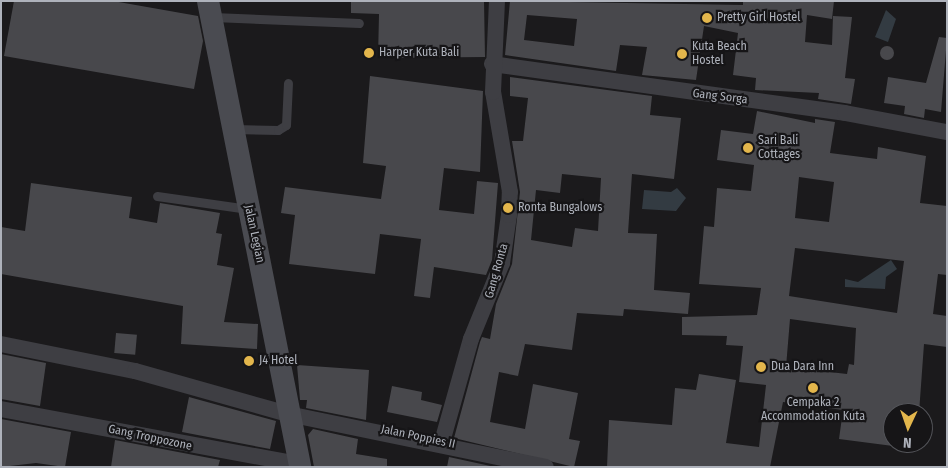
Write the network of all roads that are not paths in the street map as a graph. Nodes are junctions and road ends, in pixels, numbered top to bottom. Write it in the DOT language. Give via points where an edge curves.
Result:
graph roads {
  1 [pos="497,1"];
  2 [pos="209,9"];
  3 [pos="359,23"];
  4 [pos="492,64"];
  5 [pos="288,83"];
  6 [pos="230,129"];
  7 [pos="947,132"];
  8 [pos="157,196"];
  9 [pos="248,209"];
  10 [pos="1,344"];
  11 [pos="1,409"];
  12 [pos="288,414"];
  13 [pos="442,442"];
  14 [pos="261,463"];
  15 [pos="299,466"];
  16 [pos="546,467"];
  1 -- 4 [label="street, Gang Ronta"];
  2 -- 3 [label="lane"];
  2 -- 6 [label="main road, Jalan Legian"];
  4 -- 7 [label="street, Gang Sorga" via="845,113"];
  4 -- 13 [label="street, Gang Ronta" via="510,192 504,252 471,339"];
  5 -- 6 [label="lane" via="286,126 278,130"];
  6 -- 9 [label="main road, Jalan Legian"];
  8 -- 9 [label="lane"];
  9 -- 12 [label="main road, Jalan Legian"];
  10 -- 12 [label="street, Jalan Poppies II" via="135,371"];
  11 -- 14 [label="street, Gang Troppozone"];
  12 -- 13 [label="street, Jalan Poppies II"];
  12 -- 15 [label="main road, Jalan Legian"];
  13 -- 16 [label="street, Jalan Poppies II"];
  14 -- 15 [label="street, Gang Troppozone"];
}
